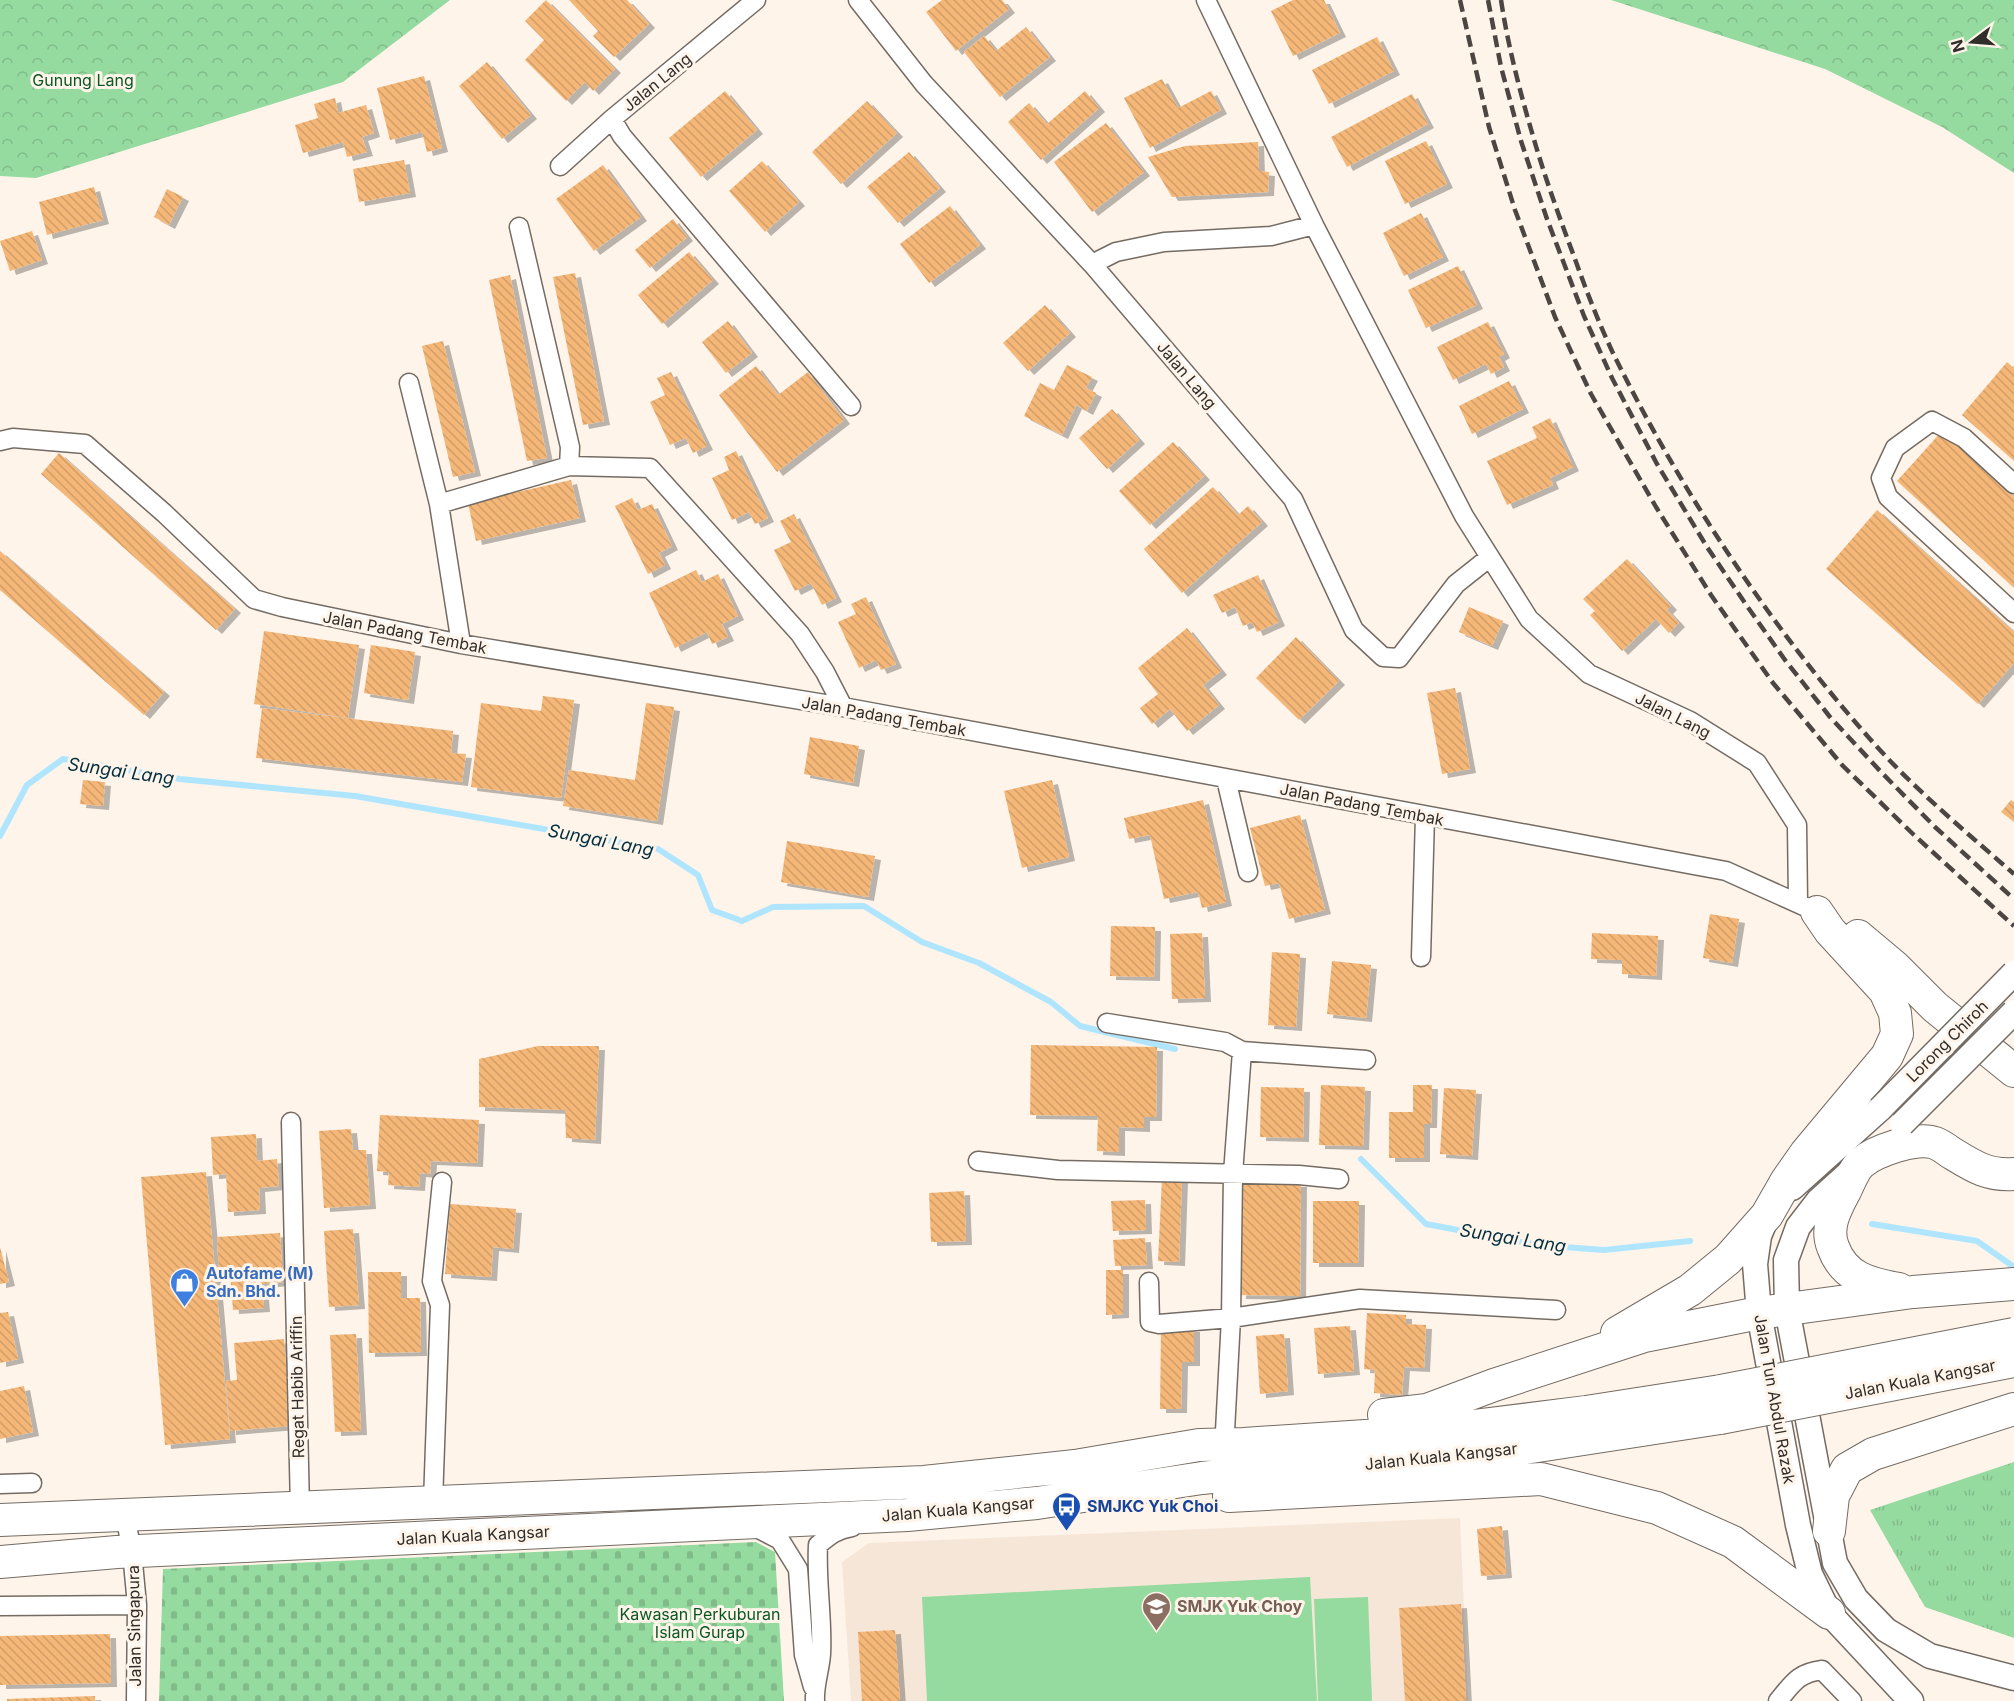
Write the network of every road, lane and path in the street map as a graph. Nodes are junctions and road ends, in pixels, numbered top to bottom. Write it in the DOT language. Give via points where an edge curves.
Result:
graph roads {
  1 [pos="756,0"];
  2 [pos="858,0"];
  3 [pos="1206,0"];
  4 [pos="612,119"];
  5 [pos="560,166"];
  6 [pos="1314,225"];
  7 [pos="519,226"];
  8 [pos="1092,264"];
  9 [pos="409,383"];
  10 [pos="851,406"];
  11 [pos="0,441"];
  12 [pos="570,466"];
  13 [pos="2014,484"];
  14 [pos="439,504"];
  15 [pos="1490,557"];
  16 [pos="2014,613"];
  17 [pos="461,644"];
  18 [pos="843,707"];
  19 [pos="1226,779"];
  20 [pos="1425,816"];
  21 [pos="1248,872"];
  22 [pos="1807,907"];
  23 [pos="1421,957"];
  24 [pos="2014,973"];
  25 [pos="2014,1012"];
  26 [pos="1107,1023"];
  27 [pos="1242,1051"];
  28 [pos="1366,1060"];
  29 [pos="2014,1071"];
  30 [pos="1880,1109"];
  31 [pos="291,1122"];
  32 [pos="1902,1124"];
  33 [pos="978,1161"];
  34 [pos="1860,1164"];
  35 [pos="1233,1174"];
  36 [pos="2014,1174"];
  37 [pos="1339,1179"];
  38 [pos="442,1182"];
  39 [pos="1767,1215"];
  40 [pos="1149,1282"];
  41 [pos="2014,1284"];
  42 [pos="1913,1292"];
  43 [pos="1556,1310"];
  44 [pos="1773,1311"];
  45 [pos="1231,1318"];
  46 [pos="2014,1334"];
  47 [pos="1569,1360"];
  48 [pos="2014,1360"];
  49 [pos="2014,1409"];
  50 [pos="1212,1438"];
  51 [pos="32,1483"];
  52 [pos="0,1484"];
  53 [pos="433,1502"];
  54 [pos="1037,1503"];
  55 [pos="300,1508"];
  56 [pos="125,1515"];
  57 [pos="881,1516"];
  58 [pos="0,1520"];
  59 [pos="745,1522"];
  60 [pos="1829,1531"];
  61 [pos="132,1552"];
  62 [pos="0,1562"];
  63 [pos="137,1605"];
  64 [pos="0,1606"];
  65 [pos="1829,1613"];
  66 [pos="2014,1678"];
  67 [pos="815,1696"];
  68 [pos="136,1701"];
  69 [pos="1778,1701"];
  70 [pos="1852,1701"];
  71 [pos="1911,1701"];
  1 -- 4 [label="street, Jalan Lang"];
  2 -- 8 [label="street, Jalan Lang" via="924,84"];
  3 -- 6 [label="street, Jalan Lang"];
  4 -- 5 [label="street, Jalan Lang"];
  4 -- 10 [label="street" via="622,136"];
  6 -- 8 [label="street" via="1271,236 1164,242 1116,252"];
  6 -- 15 [label="street, Jalan Lang" via="1464,516"];
  7 -- 12 [label="street" via="570,447"];
  8 -- 15 [label="street, Jalan Lang" via="1293,499 1354,630 1383,657 1399,658 1456,584"];
  9 -- 14 [label="street"];
  11 -- 17 [label="street, Jalan Padang Tembak" via="13,438 85,444 254,599"];
  12 -- 14 [label="street"];
  12 -- 18 [label="street" via="650,468 800,634"];
  13 -- 16 [label="street" via="1964,438 1932,421 1895,448 1881,478 1888,497"];
  14 -- 17 [label="street"];
  15 -- 22 [label="street, Jalan Lang" via="1529,619 1590,675 1690,721 1757,763 1797,825"];
  17 -- 18 [label="street, Jalan Padang Tembak"];
  18 -- 19 [label="street, Jalan Padang Tembak"];
  19 -- 20 [label="street, Jalan Padang Tembak"];
  19 -- 21 [label="street"];
  20 -- 22 [label="street, Jalan Padang Tembak" via="1726,870"];
  20 -- 23 [label="street"];
  22 -- 29 [label="highway" via="1852,930 1935,1007"];
  22 -- 39 [label="highway" via="1886,991 1895,1013 1897,1034 1887,1056 1806,1153"];
  24 -- 30 [label="main road, Lorong Chiroh, bridge"];
  25 -- 32 [label="main road, Lorong Chiroh, bridge"];
  26 -- 27 [label="street" via="1225,1042"];
  27 -- 28 [label="street"];
  27 -- 35 [label="street"];
  30 -- 39 [label="main road, Jalan Tun Abdul Razak"];
  31 -- 55 [label="street, Regat Habib Ariffin"];
  32 -- 34 [label="main road, Jalan Tun Abdul Razak"];
  33 -- 35 [label="street" via="1058,1170"];
  34 -- 36 [label="highway" via="1915,1141 1934,1143 1980,1171"];
  34 -- 42 [label="highway" via="1834,1210 1830,1227 1832,1245 1851,1274 1870,1284"];
  34 -- 44 [label="main road, Jalan Tun Abdul Razak" via="1818,1201 1798,1227"];
  35 -- 37 [label="street"];
  35 -- 45 [label="street"];
  38 -- 53 [label="street" via="432,1281 440,1305"];
  39 -- 44 [label="main road, Jalan Tun Abdul Razak" via="1755,1264"];
  39 -- 47 [label="highway" via="1728,1259 1690,1290"];
  40 -- 45 [label="street" via="1150,1322"];
  41 -- 42 [label="highway"];
  42 -- 44 [label="highway"];
  43 -- 45 [label="street" via="1360,1299"];
  44 -- 47 [label="highway" via="1644,1336"];
  44 -- 60 [label="main road"];
  44 -- 65 [label="main road, Jalan Tun Abdul Razak" via="1798,1525 1810,1574"];
  45 -- 50 [label="street"];
  46 -- 50 [label="highway, Jalan Kuala Kangsar, bridge" via="1721,1391 1586,1412 1426,1432 1244,1444"];
  47 -- 50 [label="highway" via="1427,1410"];
  48 -- 54 [label="highway, Jalan Kuala Kangsar, bridge" via="1720,1418 1485,1454 1248,1473"];
  49 -- 60 [label="highway" via="1873,1454 1847,1469 1833,1496"];
  50 -- 53 [label="highway, Jalan Kuala Kangsar" via="1075,1466 924,1482"];
  51 -- 52 [label="street"];
  53 -- 55 [label="highway, Jalan Kuala Kangsar"];
  54 -- 57 [label="highway, Jalan Kuala Kangsar"];
  54 -- 65 [label="highway" via="1140,1503 1541,1479 1657,1508 1733,1542"];
  55 -- 56 [label="highway, Jalan Kuala Kangsar"];
  56 -- 58 [label="highway, Jalan Kuala Kangsar"];
  56 -- 61 [label="street, Jalan Singapura"];
  57 -- 59 [label="highway, Jalan Kuala Kangsar"];
  57 -- 67 [label="street" via="864,1525 842,1528 818,1545 821,1654"];
  59 -- 61 [label="highway, Jalan Kuala Kangsar"];
  59 -- 67 [label="street" via="780,1540 798,1569 804,1655"];
  60 -- 66 [label="main road" via="1835,1563 1856,1599 1886,1630 1930,1656"];
  61 -- 62 [label="highway, Jalan Kuala Kangsar"];
  61 -- 63 [label="street, Jalan Singapura"];
  63 -- 64 [label="street"];
  63 -- 68 [label="street, Jalan Singapura"];
  65 -- 71 [label="main road, Jalan Tun Abdul Razak"];
  69 -- 70 [label="street" via="1797,1678 1822,1670"];
}
